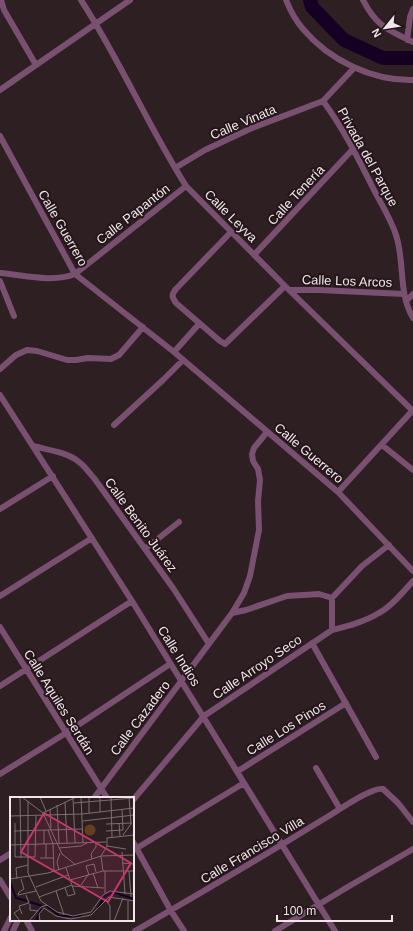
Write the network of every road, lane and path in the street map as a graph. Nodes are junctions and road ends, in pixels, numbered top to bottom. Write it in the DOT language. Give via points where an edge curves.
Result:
graph roads {
  1 [pos="1,0"];
  2 [pos="81,0"];
  3 [pos="130,0"];
  4 [pos="286,0"];
  5 [pos="363,0"];
  6 [pos="413,9"];
  7 [pos="2,11"];
  8 [pos="96,24"];
  9 [pos="410,41"];
  10 [pos="36,65"];
  11 [pos="354,68"];
  12 [pos="413,80"];
  13 [pos="0,90"];
  14 [pos="323,101"];
  15 [pos="0,136"];
  16 [pos="353,149"];
  17 [pos="175,168"];
  18 [pos="186,186"];
  19 [pos="232,232"];
  20 [pos="254,255"];
  21 [pos="0,273"];
  22 [pos="75,274"];
  23 [pos="0,281"];
  24 [pos="285,286"];
  25 [pos="291,290"];
  26 [pos="404,294"];
  27 [pos="413,294"];
  28 [pos="406,301"];
  29 [pos="14,316"];
  30 [pos="413,318"];
  31 [pos="200,324"];
  32 [pos="143,327"];
  33 [pos="174,352"];
  34 [pos="183,360"];
  35 [pos="0,369"];
  36 [pos="0,395"];
  37 [pos="413,410"];
  38 [pos="114,425"];
  39 [pos="267,432"];
  40 [pos="382,444"];
  41 [pos="33,446"];
  42 [pos="413,470"];
  43 [pos="53,476"];
  44 [pos="338,492"];
  45 [pos="0,509"];
  46 [pos="179,522"];
  47 [pos="92,538"];
  48 [pos="389,545"];
  49 [pos="145,549"];
  50 [pos="413,571"];
  51 [pos="413,580"];
  52 [pos="0,596"];
  53 [pos="332,598"];
  54 [pos="132,601"];
  55 [pos="232,613"];
  56 [pos="0,628"];
  57 [pos="332,630"];
  58 [pos="312,643"];
  59 [pos="209,644"];
  60 [pos="170,664"];
  61 [pos="26,670"];
  62 [pos="182,681"];
  63 [pos="0,686"];
  64 [pos="346,703"];
  65 [pos="204,716"];
  66 [pos="66,733"];
  67 [pos="376,757"];
  68 [pos="316,768"];
  69 [pos="238,771"];
  70 [pos="0,774"];
  71 [pos="244,783"];
  72 [pos="101,788"];
  73 [pos="95,797"];
  74 [pos="106,797"];
  75 [pos="134,799"];
  76 [pos="340,809"];
  77 [pos="413,822"];
  78 [pos="134,844"];
  79 [pos="282,844"];
  80 [pos="137,848"];
  81 [pos="413,849"];
  82 [pos="10,854"];
  83 [pos="0,860"];
  84 [pos="0,880"];
  85 [pos="10,896"];
  86 [pos="319,905"];
  87 [pos="171,910"];
  88 [pos="10,919"];
  89 [pos="18,921"];
  90 [pos="27,921"];
  91 [pos="4,931"];
  92 [pos="13,931"];
  93 [pos="32,931"];
  94 [pos="135,931"];
  95 [pos="184,931"];
  96 [pos="275,931"];
  97 [pos="335,931"];
  1 -- 7 [label="street"];
  2 -- 8 [label="street, Calle Leyva"];
  3 -- 8 [label="street"];
  4 -- 11 [label="street" via="302,28 310,36"];
  5 -- 9 [label="street" via="374,20"];
  6 -- 9 [label="street" via="410,17"];
  7 -- 10 [label="street"];
  8 -- 10 [label="street"];
  8 -- 17 [label="street, Calle Leyva"];
  10 -- 13 [label="street"];
  11 -- 12 [label="street" via="383,77"];
  11 -- 14 [label="street"];
  14 -- 16 [label="street, Privada del Parque"];
  14 -- 17 [label="street, Calle Vinata" via="252,128 205,150"];
  15 -- 22 [label="street, Calle Guerrero"];
  16 -- 20 [label="street, Calle Tenería"];
  16 -- 26 [label="street, Privada del Parque" via="397,236"];
  17 -- 18 [label="street, Calle Leyva"];
  18 -- 19 [label="street, Calle Leyva"];
  18 -- 22 [label="street, Calle Papantón"];
  19 -- 20 [label="street, Calle Leyva"];
  19 -- 31 [label="street" via="172,295 176,303"];
  20 -- 24 [label="street, Calle Leyva"];
  21 -- 22 [label="street" via="42,278 63,278"];
  22 -- 32 [label="street, Calle Guerrero"];
  23 -- 29 [label="street"];
  24 -- 25 [label="street, Calle Leyva"];
  24 -- 31 [label="street" via="224,344"];
  25 -- 26 [label="street, Calle Los Arcos"];
  25 -- 37 [label="street, Calle Leyva"];
  26 -- 28 [label="street, Privada del Parque"];
  27 -- 28 [label="street"];
  28 -- 30 [label="street, Privada del Parque"];
  31 -- 33 [label="street"];
  32 -- 33 [label="street, Calle Guerrero"];
  32 -- 35 [label="street" via="119,354 111,359 67,360 27,350"];
  33 -- 34 [label="street, Calle Guerrero"];
  34 -- 38 [label="street"];
  34 -- 39 [label="street, Calle Guerrero"];
  36 -- 41 [label="street, Calle Indios"];
  37 -- 40 [label="street"];
  39 -- 44 [label="street, Calle Guerrero"];
  39 -- 55 [label="street, Calle Cazadero" via="252,454 260,480 258,530 250,576 244,593"];
  40 -- 42 [label="street"];
  40 -- 44 [label="street"];
  41 -- 43 [label="street, Calle Indios"];
  41 -- 49 [label="street, Calle Benito Juárez" via="78,461 94,478"];
  43 -- 45 [label="street"];
  43 -- 47 [label="street, Calle Indios"];
  44 -- 48 [label="street, Calle Guerrero"];
  46 -- 49 [label="street"];
  47 -- 52 [label="street"];
  47 -- 54 [label="street, Calle Indios"];
  48 -- 50 [label="street, Calle Guerrero"];
  48 -- 53 [label="street" via="353,574"];
  49 -- 59 [label="street, Calle Benito Juárez"];
  51 -- 57 [label="street, Calle Arroyo Seco" via="380,613 356,624"];
  53 -- 55 [label="street" via="314,594 282,597"];
  53 -- 57 [label="street"];
  54 -- 60 [label="street, Calle Indios"];
  54 -- 61 [label="street"];
  55 -- 59 [label="street, Calle Cazadero"];
  56 -- 61 [label="street, Calle Aquiles Serdán"];
  57 -- 58 [label="street, Calle Arroyo Seco"];
  58 -- 64 [label="street"];
  58 -- 65 [label="street, Calle Arroyo Seco"];
  59 -- 62 [label="street, Calle Cazadero"];
  60 -- 62 [label="street, Calle Indios"];
  60 -- 66 [label="street"];
  61 -- 63 [label="street"];
  61 -- 66 [label="street, Calle Aquiles Serdán"];
  62 -- 65 [label="street, Calle Indios"];
  62 -- 72 [label="street, Calle Cazadero"];
  64 -- 67 [label="street"];
  64 -- 69 [label="street, Calle Los Pinos"];
  65 -- 69 [label="street, Calle Indios"];
  65 -- 75 [label="street, Calle Arroyo Seco"];
  66 -- 70 [label="street"];
  66 -- 72 [label="street, Calle Aquiles Serdán"];
  68 -- 76 [label="street"];
  69 -- 71 [label="street, Calle Indios"];
  71 -- 79 [label="street, Calle Indios"];
  71 -- 80 [label="street"];
  72 -- 73 [label="street, Calle Cazadero"];
  72 -- 74 [label="street, Calle Aquiles Serdán"];
  76 -- 77 [label="street, Calle Francisco Villa" via="372,791 383,789"];
  76 -- 79 [label="street, Calle Francisco Villa"];
  78 -- 80 [label="street"];
  79 -- 86 [label="street, Calle Indios"];
  79 -- 87 [label="street, Calle Francisco Villa"];
  80 -- 87 [label="street"];
  81 -- 86 [label="street"];
  82 -- 83 [label="street"];
  84 -- 85 [label="street"];
  86 -- 96 [label="street"];
  86 -- 97 [label="street, Calle Indios"];
  87 -- 94 [label="street, Calle Francisco Villa"];
  87 -- 95 [label="street"];
  88 -- 91 [label="street"];
  89 -- 92 [label="street"];
  90 -- 93 [label="street"];
}
